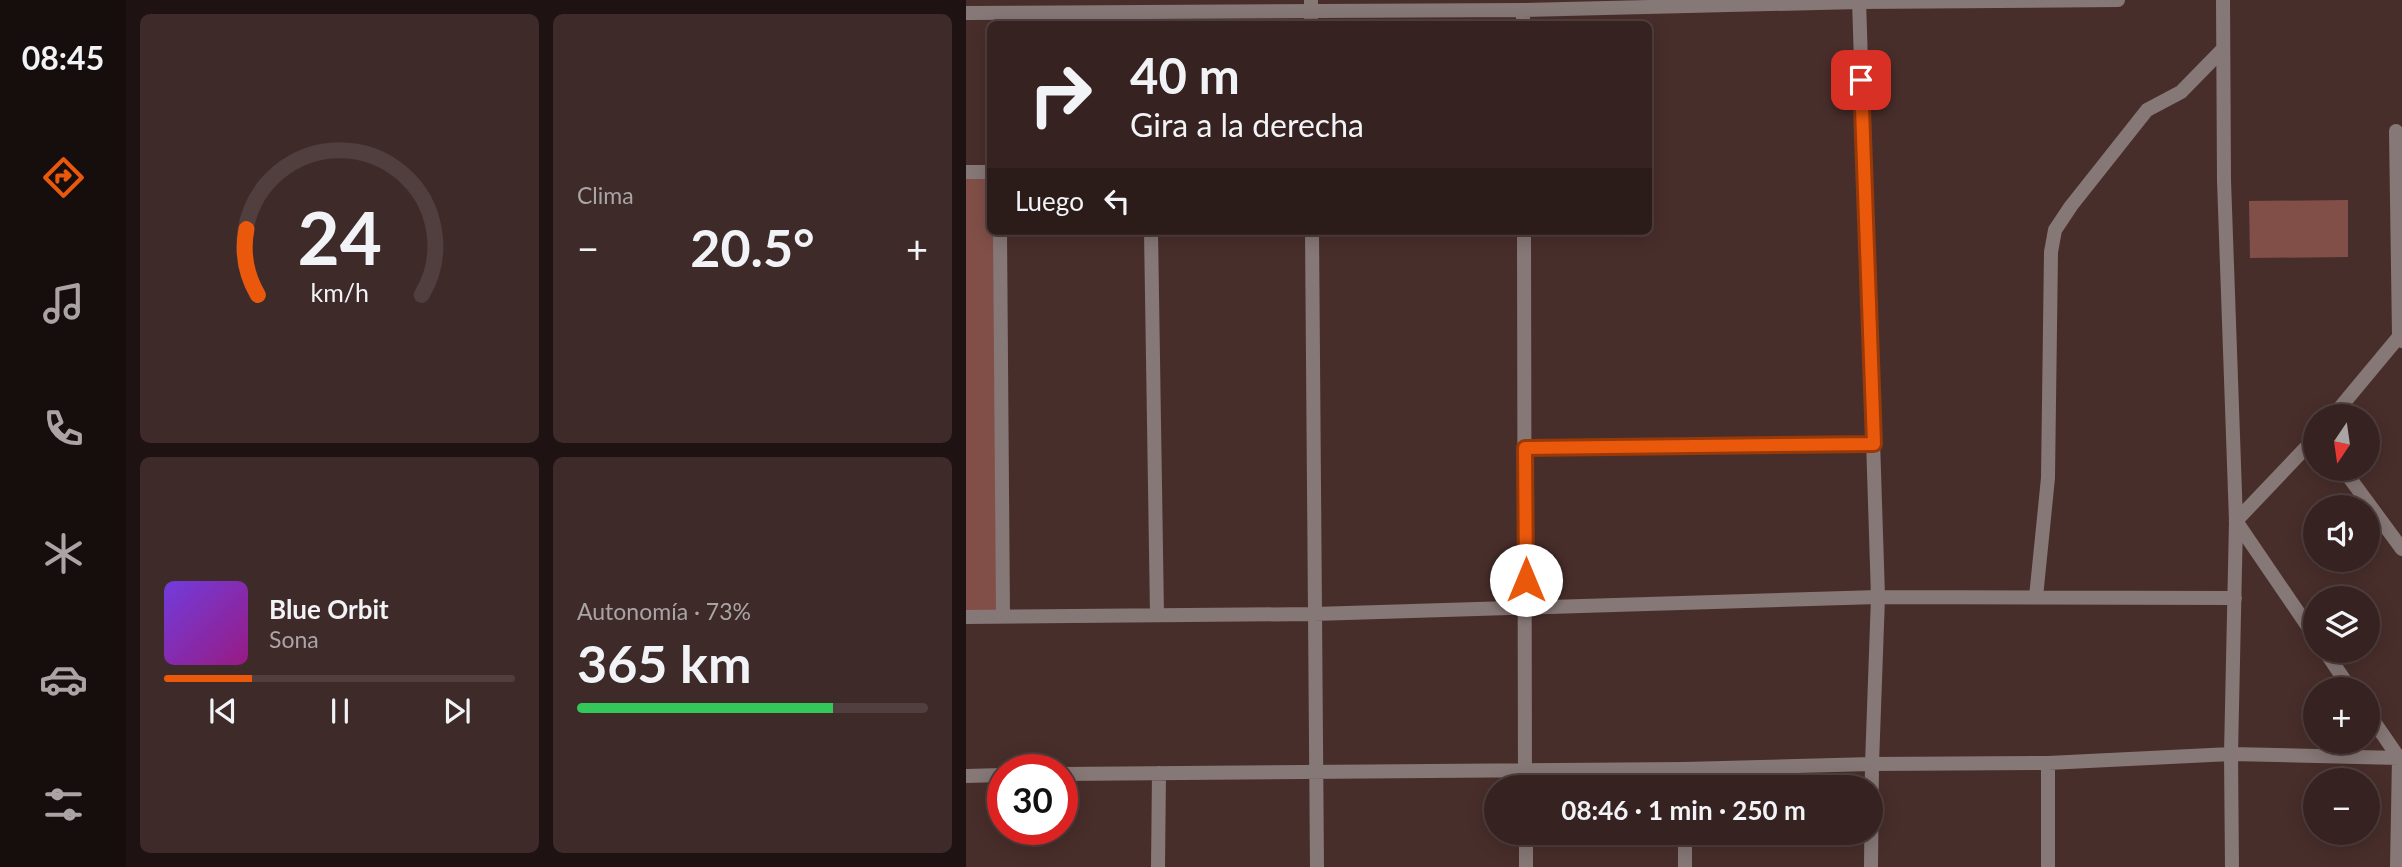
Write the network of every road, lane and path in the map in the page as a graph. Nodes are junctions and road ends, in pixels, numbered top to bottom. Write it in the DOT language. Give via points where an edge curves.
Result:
graph roads {
  1 [pos="2118,0"];
  2 [pos="2223,0"];
  3 [pos="1859,1"];
  4 [pos="970,9"];
  5 [pos="1311,12"];
  6 [pos="1523,17"];
  7 [pos="2223,49"];
  8 [pos="2396,131"];
  9 [pos="966,172"];
  10 [pos="987,172"];
  11 [pos="1000,235"];
  12 [pos="1151,235"];
  13 [pos="1312,235"];
  14 [pos="1524,235"];
  15 [pos="2401,336"];
  16 [pos="2343,404"];
  17 [pos="1874,444"];
  18 [pos="1525,448"];
  19 [pos="2303,451"];
  20 [pos="2352,481"];
  21 [pos="2236,521"];
  22 [pos="2402,549"];
  23 [pos="1878,597"];
  24 [pos="2036,597"];
  25 [pos="2235,598"];
  26 [pos="1526,606"];
  27 [pos="1314,614"];
  28 [pos="1157,615"];
  29 [pos="1003,616"];
  30 [pos="966,617"];
  31 [pos="2303,619"];
  32 [pos="2380,731"];
  33 [pos="2231,754"];
  34 [pos="2400,760"];
  35 [pos="2048,763"];
  36 [pos="1872,764"];
  37 [pos="1525,769"];
  38 [pos="1684,769"];
  39 [pos="1316,770"];
  40 [pos="1159,773"];
  41 [pos="1078,774"];
  42 [pos="966,775"];
  43 [pos="987,775"];
  44 [pos="1525,775"];
  45 [pos="1684,775"];
  46 [pos="1526,845"];
  47 [pos="1685,845"];
  48 [pos="1158,867"];
  49 [pos="1317,867"];
  50 [pos="1526,867"];
  51 [pos="1685,867"];
  52 [pos="1871,867"];
  53 [pos="2048,867"];
  54 [pos="2232,867"];
  55 [pos="2397,867"];
  1 -- 3 [label="street"];
  2 -- 7 [label="street"];
  3 -- 6 [label="street"];
  3 -- 17 [label="street"];
  4 -- 5 [label="street"];
  5 -- 6 [label="street"];
  7 -- 21 [label="street"];
  7 -- 24 [label="street" via="2181,92 2147,110 2055,230 2048,478"];
  8 -- 15 [label="street"];
  9 -- 10 [label="street"];
  11 -- 29 [label="street"];
  12 -- 28 [label="street"];
  13 -- 27 [label="street"];
  14 -- 18 [label="street"];
  15 -- 16 [label="street"];
  17 -- 18 [label="street"];
  17 -- 23 [label="street"];
  18 -- 26 [label="street"];
  19 -- 21 [label="street"];
  20 -- 22 [label="street"];
  21 -- 25 [label="street"];
  21 -- 31 [label="street"];
  23 -- 24 [label="street"];
  23 -- 26 [label="street"];
  23 -- 36 [label="street"];
  24 -- 25 [label="street"];
  25 -- 33 [label="street"];
  26 -- 27 [label="street"];
  26 -- 37 [label="street"];
  27 -- 28 [label="street"];
  27 -- 39 [label="street"];
  28 -- 29 [label="street"];
  29 -- 30 [label="street"];
  32 -- 34 [label="street"];
  33 -- 34 [label="street"];
  33 -- 35 [label="street"];
  33 -- 54 [label="street"];
  34 -- 55 [label="street"];
  35 -- 36 [label="street"];
  35 -- 53 [label="street"];
  36 -- 38 [label="street"];
  36 -- 52 [label="street"];
  37 -- 38 [label="street"];
  37 -- 39 [label="street"];
  37 -- 44 [label="street"];
  38 -- 45 [label="street"];
  39 -- 40 [label="street"];
  39 -- 49 [label="street"];
  40 -- 41 [label="street"];
  40 -- 48 [label="street"];
  42 -- 43 [label="street"];
  46 -- 50 [label="street"];
  47 -- 51 [label="street"];
}
